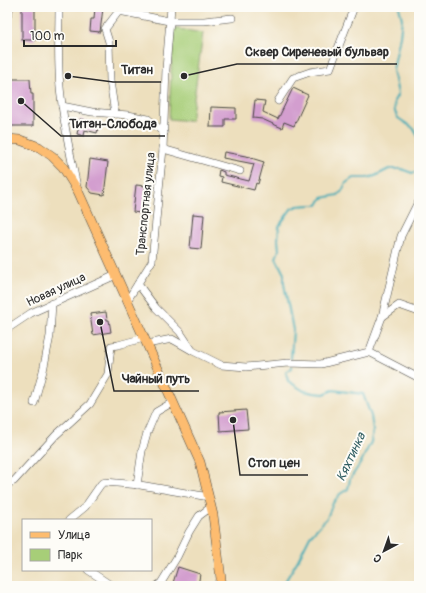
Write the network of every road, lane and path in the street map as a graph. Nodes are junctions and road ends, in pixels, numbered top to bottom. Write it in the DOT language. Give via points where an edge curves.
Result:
graph roads {
  1 [pos="10,7"];
  2 [pos="59,7"];
  3 [pos="171,7"];
  4 [pos="354,7"];
  5 [pos="7,17"];
  6 [pos="232,18"];
  7 [pos="170,20"];
  8 [pos="278,101"];
  9 [pos="62,106"];
  10 [pos="115,114"];
  11 [pos="164,133"];
  12 [pos="7,139"];
  13 [pos="163,150"];
  14 [pos="240,171"];
  15 [pos="78,191"];
  16 [pos="419,202"];
  17 [pos="116,275"];
  18 [pos="138,284"];
  19 [pos="127,301"];
  20 [pos="52,303"];
  21 [pos="419,312"];
  22 [pos="382,317"];
  23 [pos="7,329"];
  24 [pos="145,341"];
  25 [pos="193,351"];
  26 [pos="369,352"];
  27 [pos="419,378"];
  28 [pos="173,402"];
  29 [pos="34,404"];
  30 [pos="7,484"];
  31 [pos="137,484"];
  32 [pos="208,497"];
  33 [pos="211,507"];
  34 [pos="70,519"];
  35 [pos="90,571"];
  36 [pos="112,586"];
  37 [pos="157,586"];
  38 [pos="220,586"];
  1 -- 5 [label="street"];
  2 -- 9 [label="street" via="59,75"];
  3 -- 7 [label="street, Транспортная улица"];
  4 -- 8 [label="street" via="330,69 293,78"];
  6 -- 7 [label="street" via="204,21"];
  7 -- 10 [label="street" via="119,11 105,29 109,42 110,81"];
  7 -- 11 [label="street, Транспортная улица"];
  9 -- 10 [label="street"];
  9 -- 15 [label="street"];
  10 -- 11 [label="street" via="148,119"];
  11 -- 13 [label="street, Транспортная улица"];
  12 -- 15 [label="main road" via="20,140 39,147 52,156 63,167"];
  13 -- 14 [label="street"];
  13 -- 18 [label="street, Транспортная улица" via="152,261"];
  15 -- 17 [label="main road"];
  16 -- 22 [label="street" via="401,236"];
  17 -- 19 [label="main road"];
  17 -- 20 [label="street, Новая улица"];
  18 -- 19 [label="street, Транспортная улица"];
  18 -- 25 [label="street" via="156,308 180,332"];
  19 -- 24 [label="main road"];
  20 -- 23 [label="street, Новая улица"];
  20 -- 29 [label="street" via="50,336"];
  21 -- 22 [label="street" via="399,306"];
  22 -- 26 [label="street"];
  24 -- 25 [label="street" via="172,339"];
  24 -- 28 [label="main road"];
  24 -- 30 [label="street" via="111,346 108,374 90,404 56,435 14,481"];
  25 -- 26 [label="street" via="222,365 246,367 288,363 321,364"];
  26 -- 27 [label="street"];
  28 -- 31 [label="street" via="156,412 142,451"];
  28 -- 32 [label="main road" via="200,462"];
  31 -- 32 [label="street"];
  31 -- 34 [label="street" via="101,484 85,507"];
  32 -- 33 [label="main road"];
  33 -- 37 [label="street" via="199,516 178,557"];
  33 -- 38 [label="main road"];
  35 -- 36 [label="street"];
}
